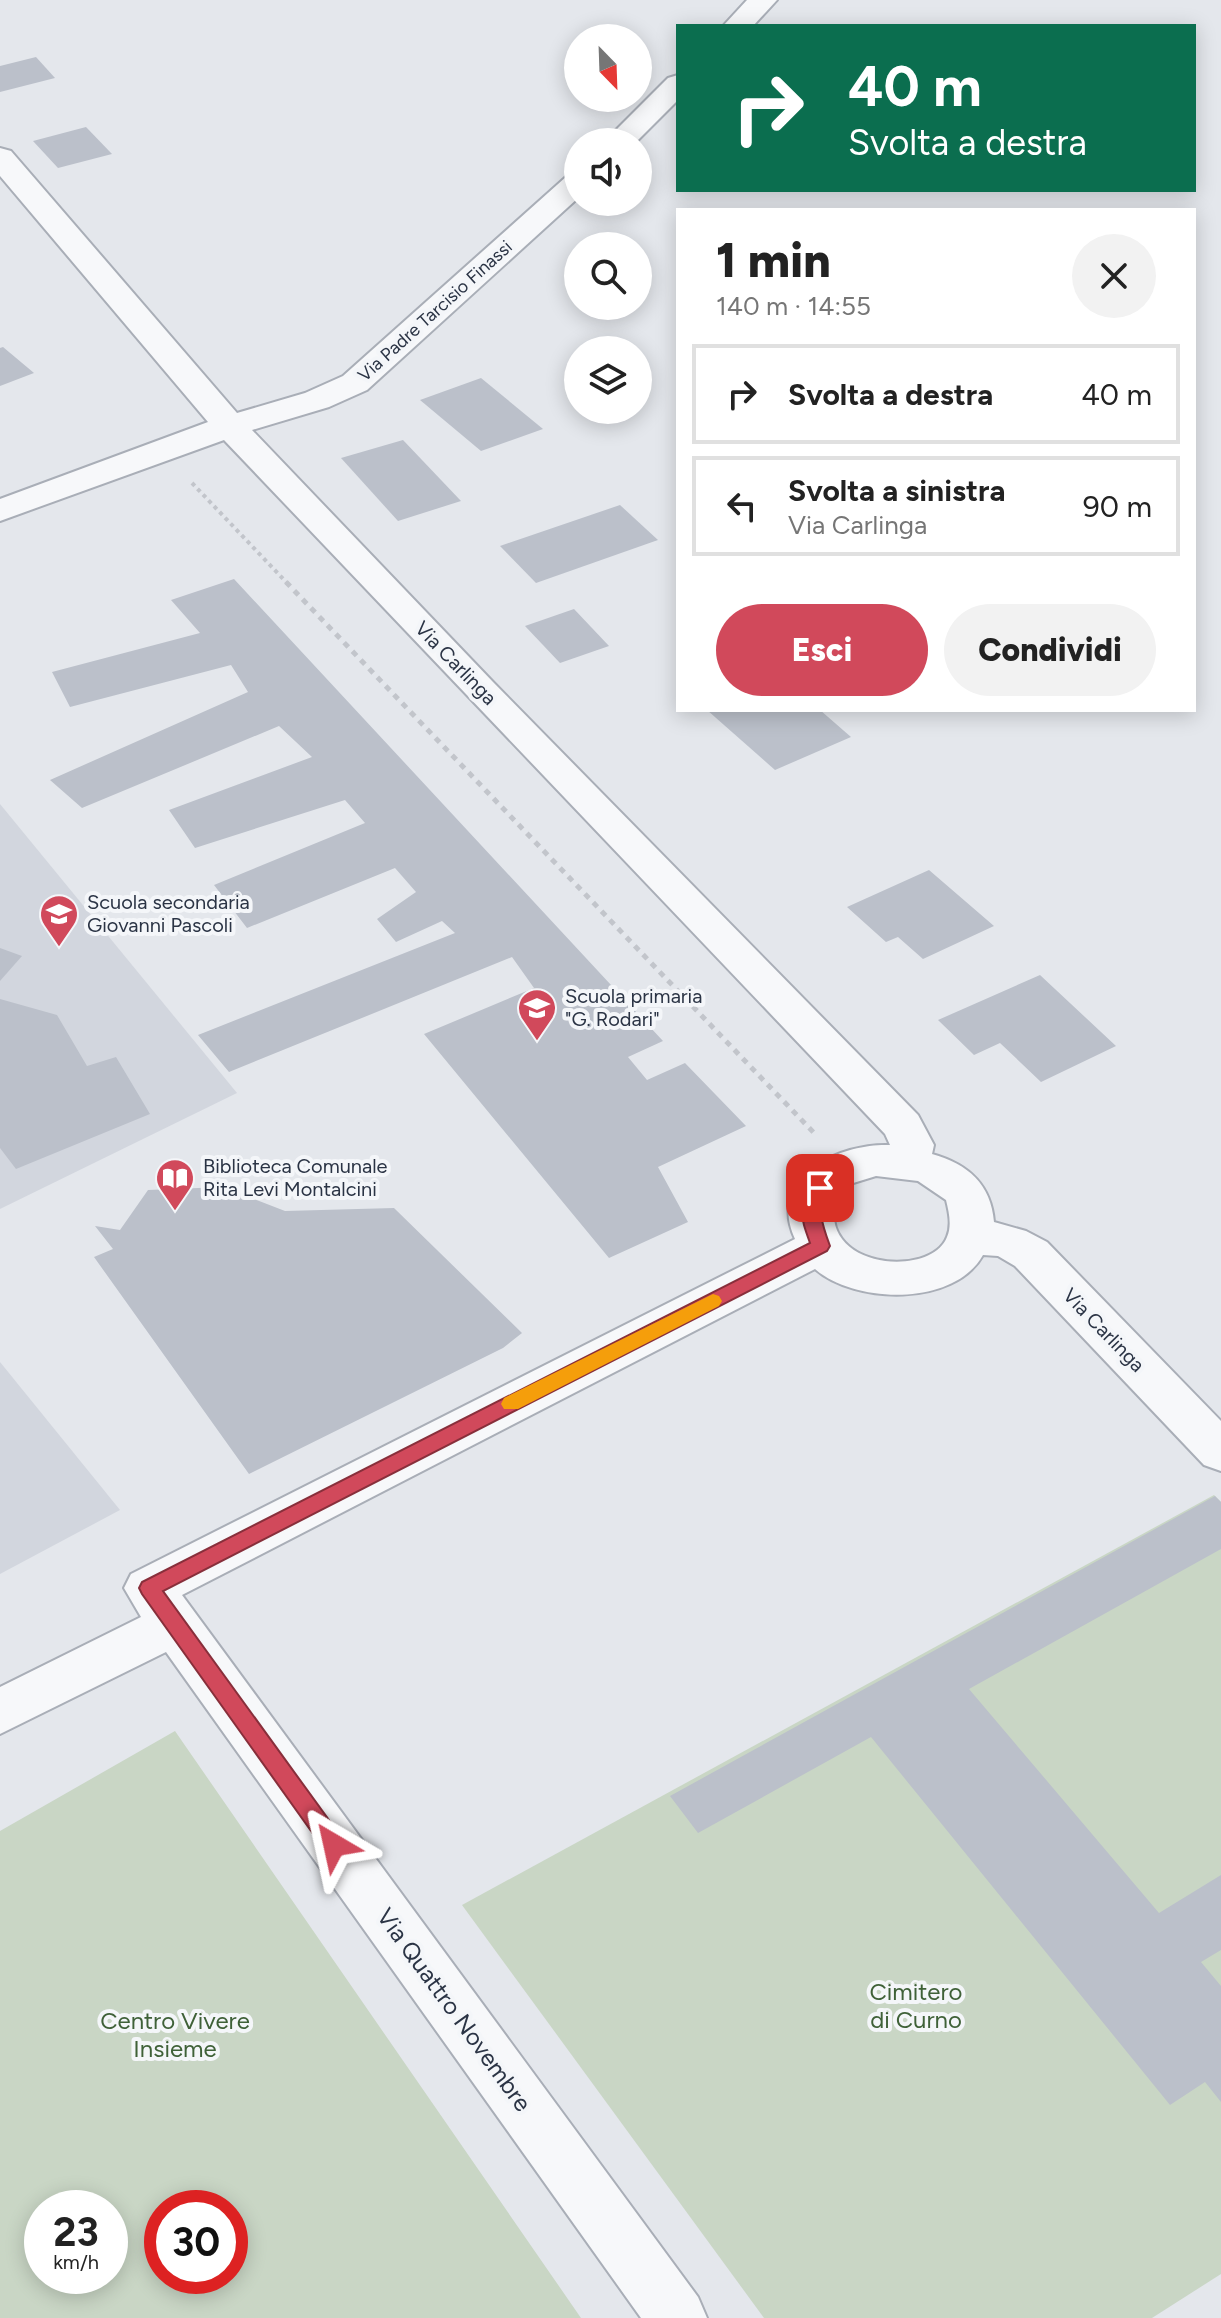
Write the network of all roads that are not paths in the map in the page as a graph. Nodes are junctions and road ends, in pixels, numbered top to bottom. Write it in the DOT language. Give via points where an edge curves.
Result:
graph roads {
  1 [pos="763,0"];
  2 [pos="739,24"];
  3 [pos="676,86"];
  4 [pos="633,128"];
  5 [pos="0,157"];
  6 [pos="564,195"];
  7 [pos="230,426"];
  8 [pos="0,511"];
  9 [pos="909,1162"];
  10 [pos="972,1239"];
  11 [pos="820,1246"];
  12 [pos="1221,1452"];
  13 [pos="174,1624"];
  14 [pos="0,1712"];
  15 [pos="677,2318"];
  1 -- 2 [label="street"];
  3 -- 4 [label="street"];
  5 -- 7 [label="street, Via Carlinga"];
  6 -- 7 [label="street, Via Padre Tarcisio Finassi" via="355,383"];
  7 -- 8 [label="street, Via Padre Tarcisio Finassi"];
  7 -- 9 [label="street, Via Carlinga" via="903,1126 912,1145"];
  9 -- 10 [label="street" via="963,1189 971,1207"];
  9 -- 11 [label="street" via="876,1160 827,1177 811,1204"];
  10 -- 11 [label="street" via="953,1262 922,1277 865,1275 838,1265"];
  10 -- 12 [label="street, Via Carlinga" via="994,1237 1031,1254"];
  11 -- 13 [label="street, Via Quattro Novembre" via="149,1588"];
  13 -- 14 [label="street"];
  13 -- 15 [label="street, Via Quattro Novembre"];
}
